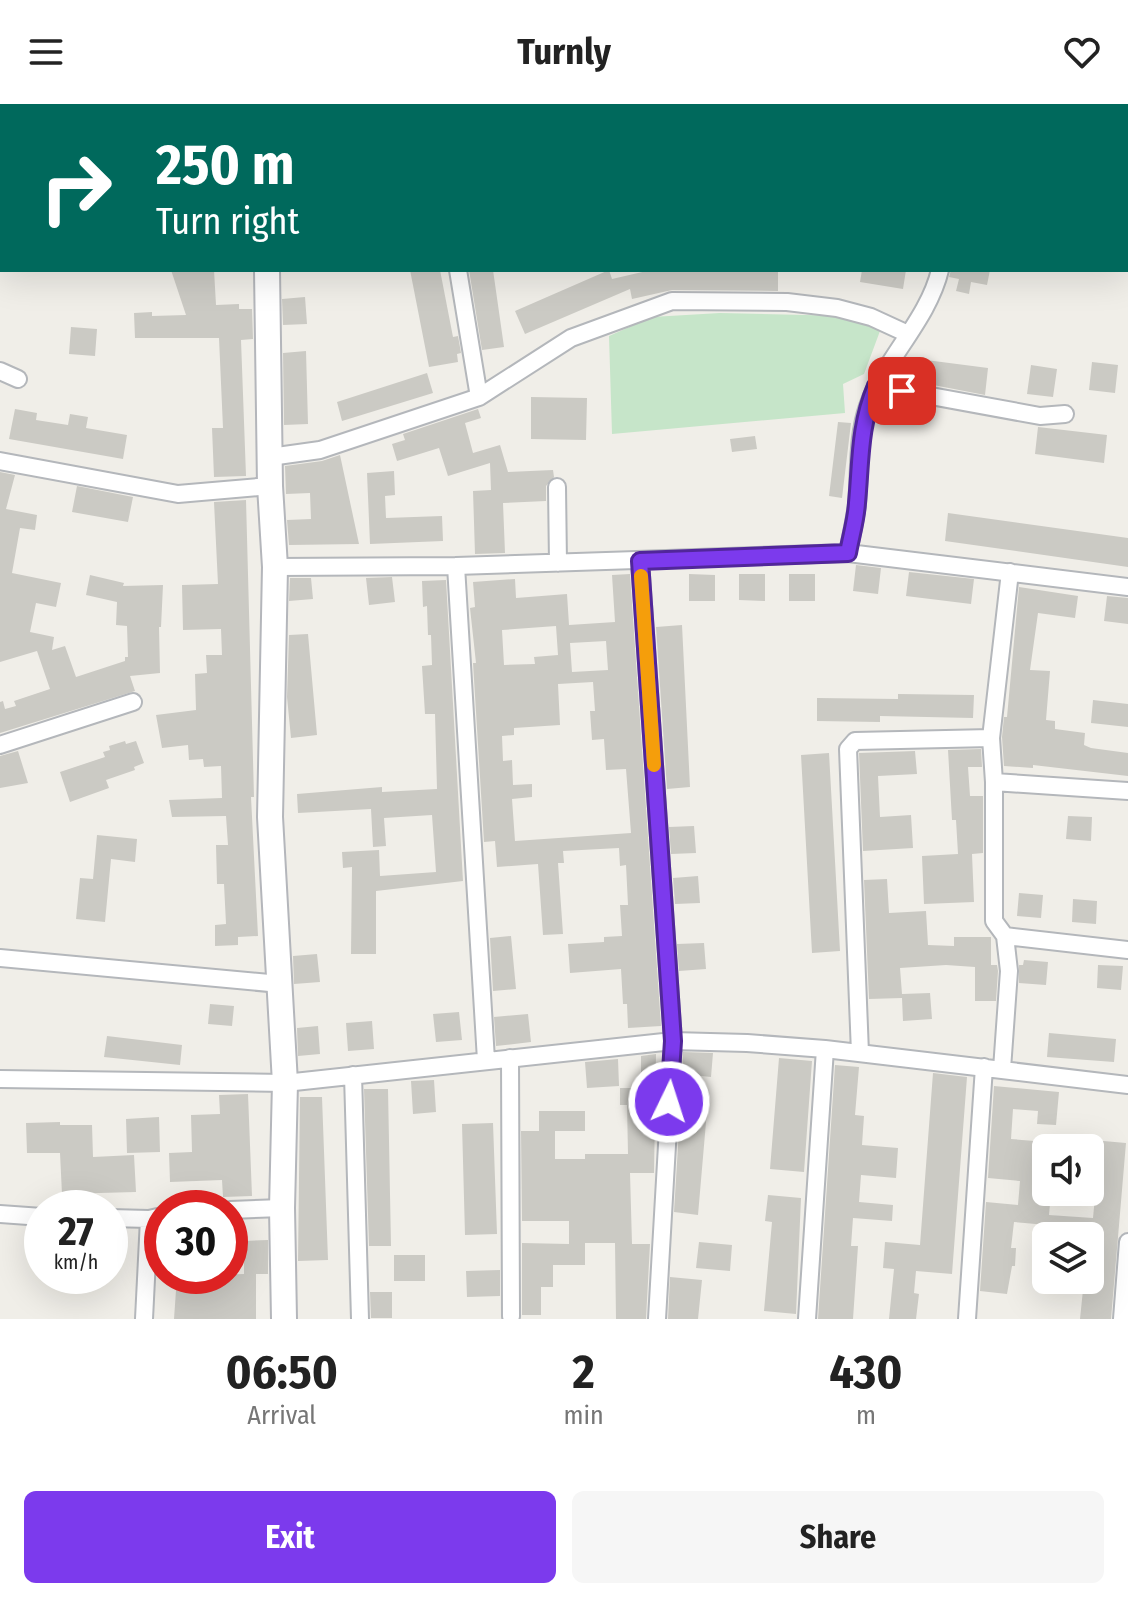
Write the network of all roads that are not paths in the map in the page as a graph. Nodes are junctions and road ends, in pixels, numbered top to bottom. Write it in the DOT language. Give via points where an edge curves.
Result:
graph roads {
  1 [pos="267,272"];
  2 [pos="458,272"];
  3 [pos="939,272"];
  4 [pos="908,334"];
  5 [pos="0,371"];
  6 [pos="18,379"];
  7 [pos="876,386"];
  8 [pos="479,397"];
  9 [pos="1065,414"];
  10 [pos="270,457"];
  11 [pos="0,461"];
  12 [pos="270,486"];
  13 [pos="557,487"];
  14 [pos="848,553"];
  15 [pos="640,561"];
  16 [pos="558,563"];
  17 [pos="456,566"];
  18 [pos="275,567"];
  19 [pos="1010,572"];
  20 [pos="1128,587"];
  21 [pos="133,702"];
  22 [pos="991,738"];
  23 [pos="0,745"];
  24 [pos="994,782"];
  25 [pos="1128,791"];
  26 [pos="1005,936"];
  27 [pos="1128,950"];
  28 [pos="0,958"];
  29 [pos="280,984"];
  30 [pos="673,1041"];
  31 [pos="825,1049"];
  32 [pos="860,1053"];
  33 [pos="510,1058"];
  34 [pos="486,1060"];
  35 [pos="984,1067"];
  36 [pos="1002,1069"];
  37 [pos="353,1075"];
  38 [pos="0,1079"];
  39 [pos="285,1083"];
  40 [pos="1128,1085"];
  41 [pos="282,1208"];
  42 [pos="248,1209"];
  43 [pos="0,1214"];
  44 [pos="24,1216"];
  45 [pos="1128,1242"];
  46 [pos="147,1294"];
  47 [pos="511,1316"];
  48 [pos="144,1319"];
  49 [pos="284,1319"];
  50 [pos="360,1319"];
  51 [pos="657,1319"];
  52 [pos="807,1319"];
  53 [pos="967,1319"];
  54 [pos="1122,1319"];
  1 -- 10 [label="street"];
  2 -- 8 [label="street"];
  3 -- 4 [label="street"];
  4 -- 7 [label="street"];
  4 -- 8 [label="street" via="837,308 672,301 571,338"];
  5 -- 6 [label="street"];
  7 -- 9 [label="street" via="1025,414"];
  7 -- 14 [label="street" via="862,424 857,508"];
  8 -- 10 [label="street" via="320,450"];
  10 -- 12 [label="street"];
  11 -- 12 [label="street" via="178,494"];
  12 -- 18 [label="street"];
  13 -- 16 [label="street"];
  14 -- 15 [label="street"];
  14 -- 19 [label="street"];
  15 -- 16 [label="street"];
  15 -- 30 [label="street"];
  16 -- 17 [label="street"];
  17 -- 18 [label="street"];
  17 -- 34 [label="street"];
  18 -- 29 [label="street" via="270,817"];
  19 -- 20 [label="street"];
  19 -- 22 [label="street"];
  21 -- 23 [label="street"];
  22 -- 24 [label="street"];
  22 -- 32 [label="street" via="855,741 848,749"];
  24 -- 25 [label="street"];
  24 -- 26 [label="street" via="994,921"];
  26 -- 27 [label="street"];
  26 -- 36 [label="street" via="1009,971"];
  28 -- 29 [label="street"];
  29 -- 39 [label="street"];
  30 -- 31 [label="street"];
  30 -- 33 [label="street"];
  30 -- 51 [label="street"];
  31 -- 32 [label="street"];
  31 -- 52 [label="street"];
  32 -- 35 [label="street"];
  33 -- 34 [label="street"];
  33 -- 47 [label="street"];
  34 -- 37 [label="street"];
  35 -- 36 [label="street"];
  35 -- 53 [label="street"];
  36 -- 40 [label="street"];
  37 -- 39 [label="street"];
  37 -- 50 [label="street"];
  38 -- 39 [label="street"];
  39 -- 41 [label="street"];
  41 -- 42 [label="street"];
  41 -- 49 [label="street"];
  43 -- 44 [label="street"];
  45 -- 54 [label="street"];
  46 -- 48 [label="street"];
}
